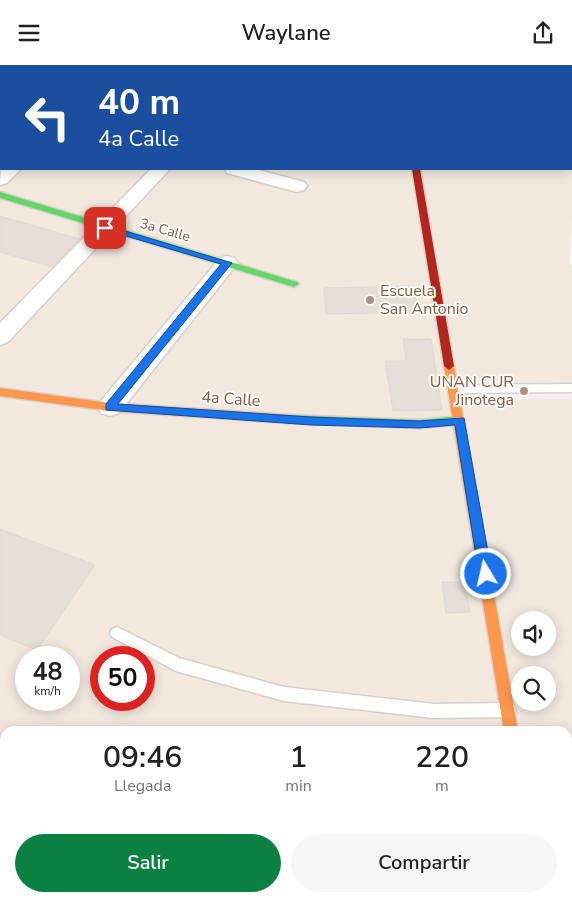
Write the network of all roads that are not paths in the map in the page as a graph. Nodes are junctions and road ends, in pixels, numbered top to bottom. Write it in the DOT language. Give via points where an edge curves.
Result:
graph roads {
  1 [pos="11,170"];
  2 [pos="160,170"];
  3 [pos="238,170"];
  4 [pos="416,170"];
  5 [pos="0,179"];
  6 [pos="297,186"];
  7 [pos="0,195"];
  8 [pos="105,228"];
  9 [pos="227,263"];
  10 [pos="294,284"];
  11 [pos="0,337"];
  12 [pos="572,388"];
  13 [pos="455,389"];
  14 [pos="0,392"];
  15 [pos="110,407"];
  16 [pos="460,420"];
  17 [pos="117,633"];
  18 [pos="508,710"];
  19 [pos="510,726"];
  1 -- 5 [label="street"];
  2 -- 8 [label="street"];
  3 -- 6 [label="street"];
  4 -- 13 [label="street"];
  7 -- 8 [label="street, 3a Calle"];
  8 -- 9 [label="street, 3a Calle"];
  8 -- 11 [label="street"];
  9 -- 10 [label="street, 3a Calle"];
  9 -- 15 [label="street"];
  12 -- 13 [label="lane"];
  13 -- 16 [label="street"];
  14 -- 15 [label="street, 4a Calle"];
  15 -- 16 [label="street, 4a Calle" via="311,421 420,425"];
  16 -- 18 [label="street"];
  17 -- 18 [label="lane" via="176,664 284,694 434,711"];
  18 -- 19 [label="street"];
}
